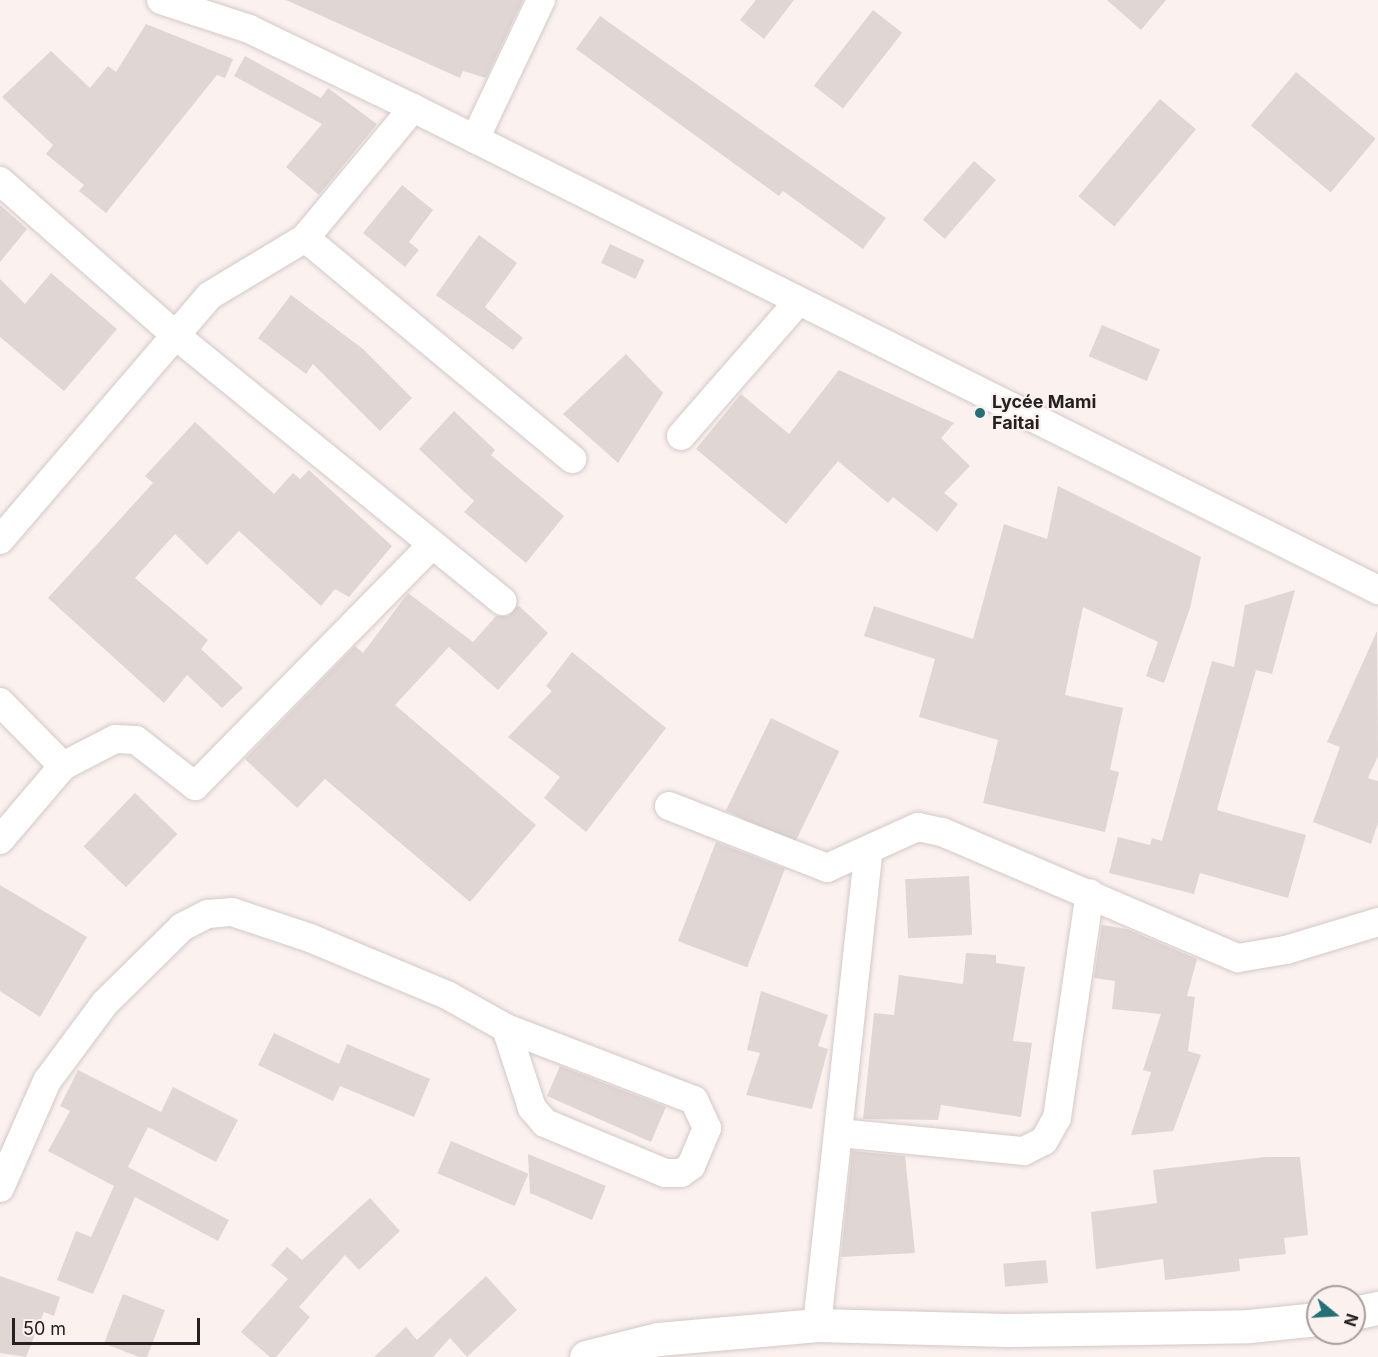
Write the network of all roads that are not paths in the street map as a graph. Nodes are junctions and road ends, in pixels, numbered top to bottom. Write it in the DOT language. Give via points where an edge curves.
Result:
graph roads {
  1 [pos="161,0"];
  2 [pos="534,5"];
  3 [pos="413,108"];
  4 [pos="475,139"];
  5 [pos="0,181"];
  6 [pos="305,238"];
  7 [pos="798,302"];
  8 [pos="175,335"];
  9 [pos="681,436"];
  10 [pos="572,459"];
  11 [pos="0,540"];
  12 [pos="432,545"];
  13 [pos="1378,590"];
  14 [pos="502,601"];
  15 [pos="0,702"];
  16 [pos="63,766"];
  17 [pos="669,806"];
  18 [pos="0,840"];
  19 [pos="868,852"];
  20 [pos="1090,893"];
  21 [pos="1378,922"];
  22 [pos="506,1028"];
  23 [pos="839,1133"];
  24 [pos="0,1188"];
  25 [pos="1306,1320"];
  26 [pos="817,1325"];
  27 [pos="586,1357"];
  1 -- 3 [label="street" via="249,29"];
  2 -- 4 [label="street"];
  3 -- 4 [label="street"];
  3 -- 6 [label="street"];
  4 -- 7 [label="street"];
  5 -- 8 [label="street"];
  6 -- 8 [label="street" via="208,296"];
  6 -- 10 [label="street"];
  7 -- 9 [label="street"];
  7 -- 13 [label="street"];
  8 -- 11 [label="street"];
  8 -- 12 [label="street"];
  12 -- 14 [label="street"];
  12 -- 16 [label="street" via="195,786 136,740 115,740"];
  15 -- 16 [label="street"];
  16 -- 18 [label="street"];
  17 -- 19 [label="street" via="826,868"];
  19 -- 20 [label="street" via="918,827 942,832"];
  19 -- 23 [label="street"];
  20 -- 21 [label="street" via="1238,958 1286,951"];
  20 -- 23 [label="street" via="1057,1118 1044,1141 1024,1151"];
  22 -- 22 [label="street" via="694,1101 707,1128 691,1166 681,1173 665,1173 545,1123 532,1108"];
  22 -- 24 [label="street" via="447,995 253,915 208,914 182,927 105,1003 47,1081"];
  23 -- 26 [label="street"];
  25 -- 26 [label="main road" via="1249,1326 1007,1330"];
  26 -- 27 [label="main road" via="658,1340"];
}
